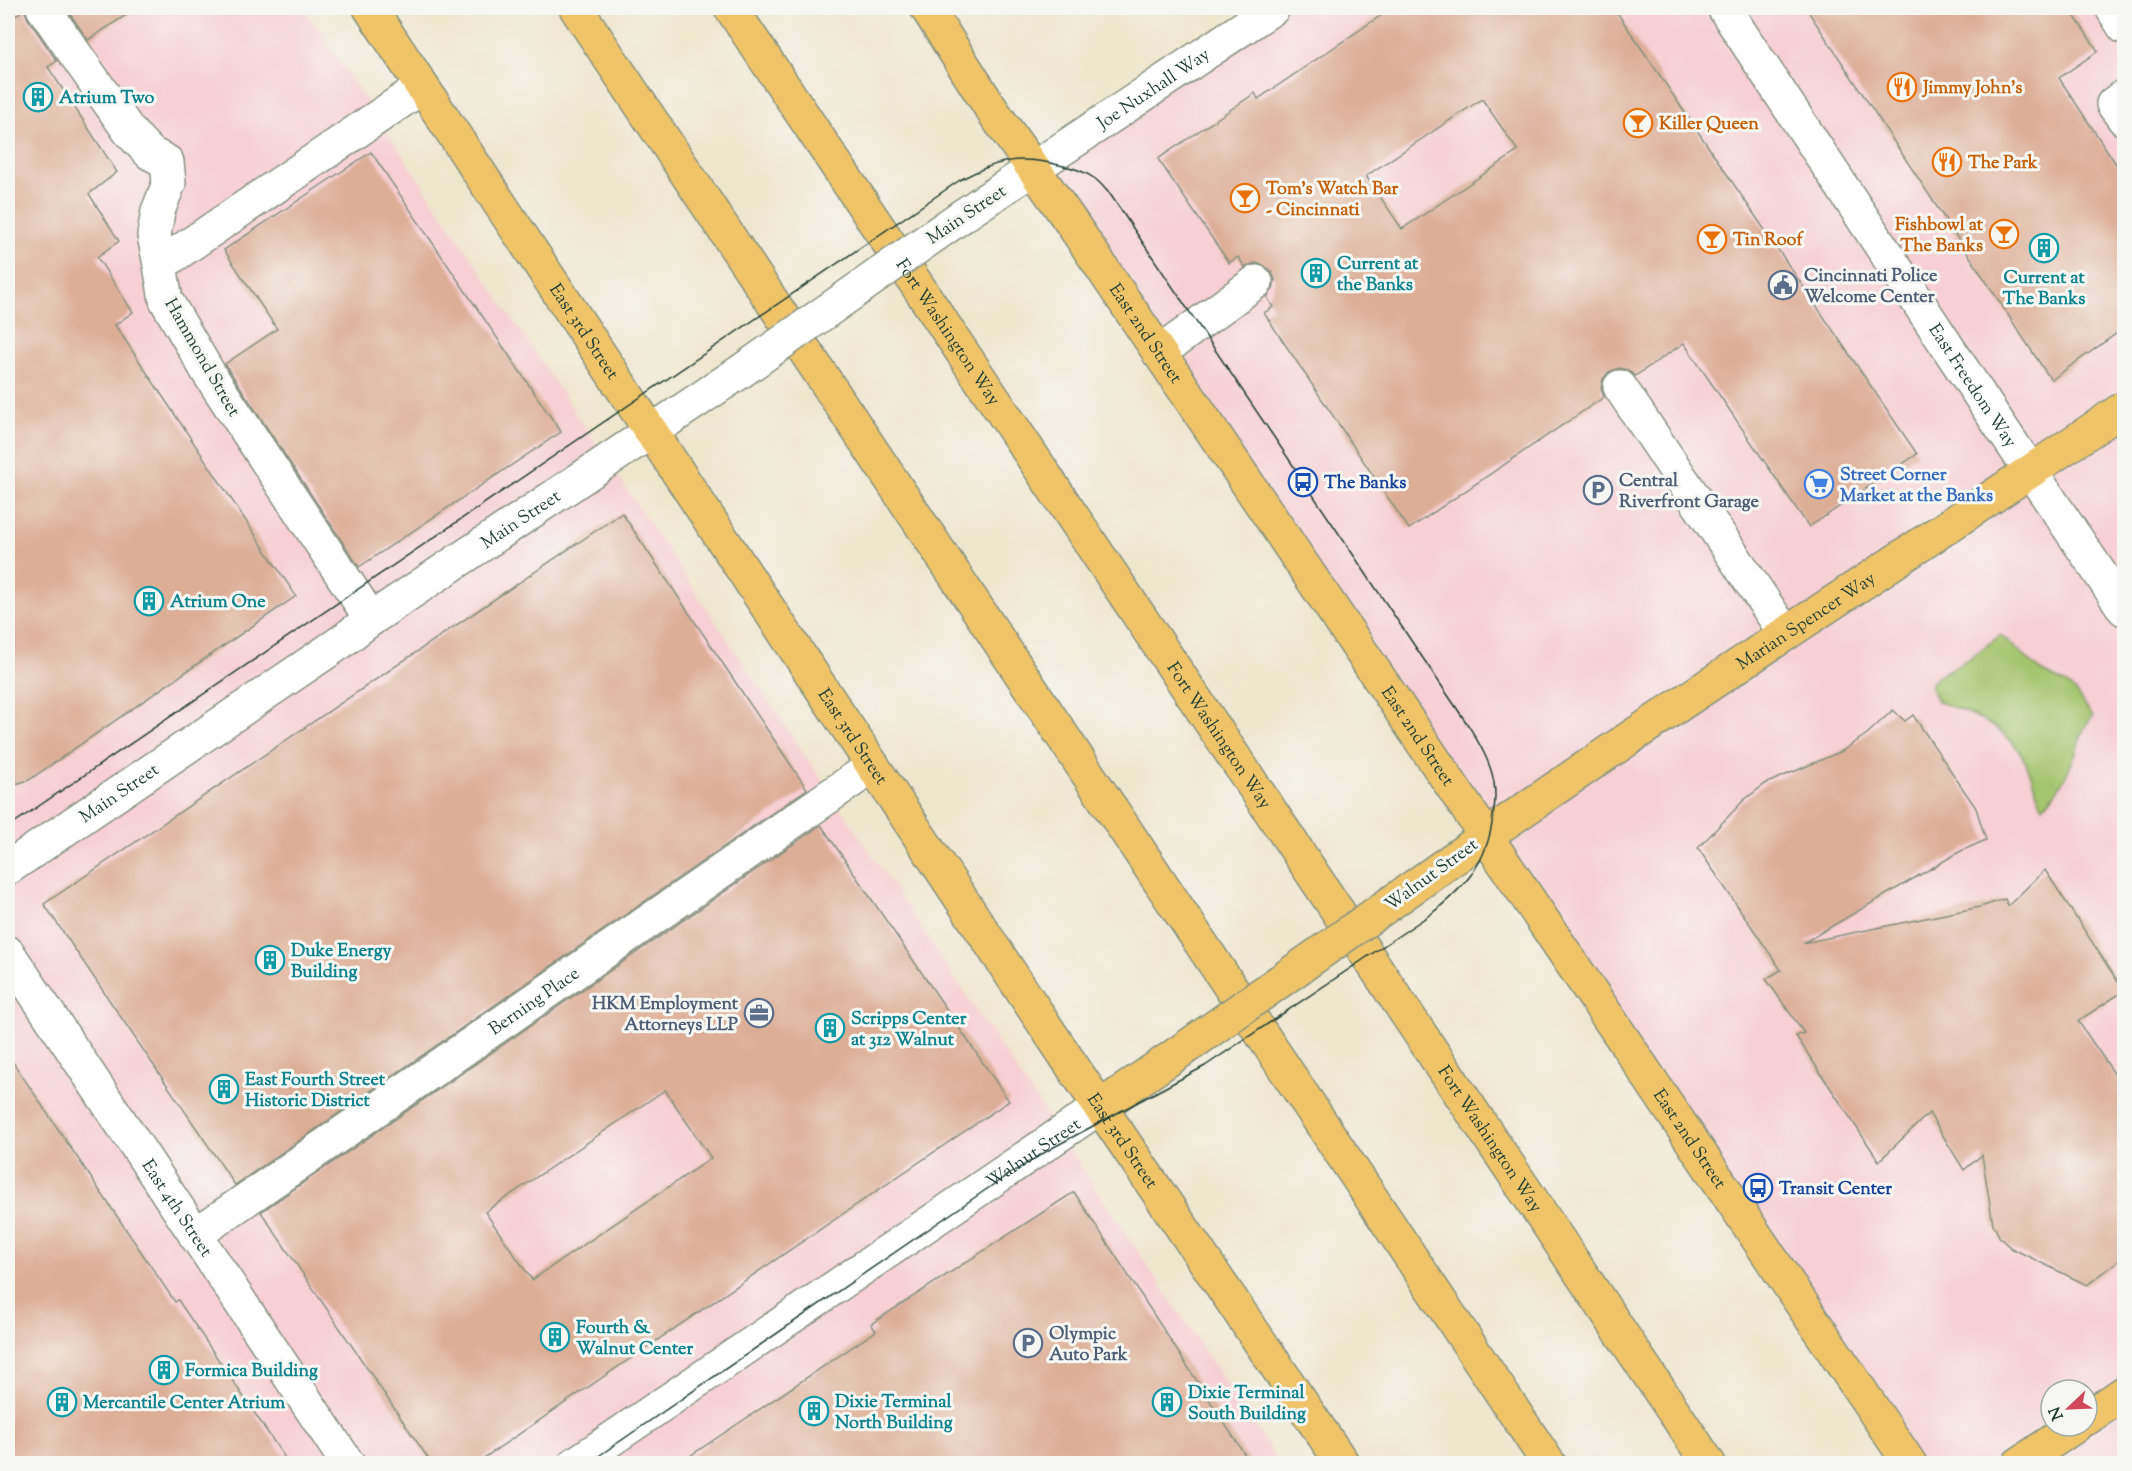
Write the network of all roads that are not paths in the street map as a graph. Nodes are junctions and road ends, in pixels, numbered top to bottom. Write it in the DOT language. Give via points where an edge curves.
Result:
graph roads {
  1 [pos="43,8"];
  2 [pos="369,8"];
  3 [pos="576,8"];
  4 [pos="731,8"];
  5 [pos="927,8"];
  6 [pos="1273,8"];
  7 [pos="1724,8"];
  8 [pos="2112,8"];
  9 [pos="2124,27"];
  10 [pos="422,87"];
  11 [pos="2124,96"];
  12 [pos="2124,119"];
  13 [pos="1032,169"];
  14 [pos="160,265"];
  15 [pos="1256,282"];
  16 [pos="1159,353"];
  17 [pos="1620,387"];
  18 [pos="2124,408"];
  19 [pos="652,432"];
  20 [pos="2031,471"];
  21 [pos="2124,609"];
  22 [pos="371,619"];
  23 [pos="1785,633"];
  24 [pos="873,766"];
  25 [pos="1486,834"];
  26 [pos="8,868"];
  27 [pos="8,953"];
  28 [pos="1100,1107"];
  29 [pos="195,1235"];
  30 [pos="2124,1393"];
  31 [pos="2099,1410"];
  32 [pos="2057,1438"];
  33 [pos="348,1464"];
  34 [pos="575,1464"];
  35 [pos="1343,1464"];
  36 [pos="1549,1464"];
  37 [pos="1709,1464"];
  38 [pos="1910,1464"];
  39 [pos="2019,1464"];
  1 -- 14 [label="street, Hammond Street" via="129,130 150,153 167,162 169,183 154,235"];
  2 -- 10 [label="main road, East 3rd Street"];
  3 -- 36 [label="main road"];
  4 -- 37 [label="main road, Fort Washington Way"];
  5 -- 13 [label="main road, East 2nd Street"];
  6 -- 13 [label="street, Joe Nuxhall Way"];
  7 -- 20 [label="street, East Freedom Way"];
  8 -- 9 [label="street"];
  10 -- 14 [label="street"];
  10 -- 19 [label="main road, East 3rd Street"];
  11 -- 12 [label="street" via="2113,104"];
  13 -- 16 [label="main road, East 2nd Street"];
  13 -- 19 [label="street, Main Street, bridge"];
  14 -- 22 [label="street, Hammond Street" via="166,300 208,372"];
  15 -- 16 [label="street"];
  16 -- 25 [label="main road, East 2nd Street"];
  17 -- 23 [label="street"];
  18 -- 20 [label="main road, Marian Spencer Way"];
  19 -- 22 [label="street, Main Street"];
  19 -- 24 [label="main road, East 3rd Street"];
  20 -- 21 [label="street, East Freedom Way"];
  20 -- 23 [label="main road, Marian Spencer Way"];
  22 -- 26 [label="street, Main Street"];
  23 -- 25 [label="main road, Marian Spencer Way"];
  24 -- 28 [label="main road, East 3rd Street"];
  24 -- 29 [label="street, Berning Place"];
  25 -- 28 [label="main road, Walnut Street, bridge"];
  25 -- 38 [label="main road, East 2nd Street"];
  27 -- 29 [label="street, East 4th Street"];
  28 -- 34 [label="street, Walnut Street"];
  28 -- 35 [label="main road, East 3rd Street"];
  29 -- 33 [label="street, East 4th Street"];
  30 -- 31 [label="main road"];
  32 -- 39 [label="main road"];
}
